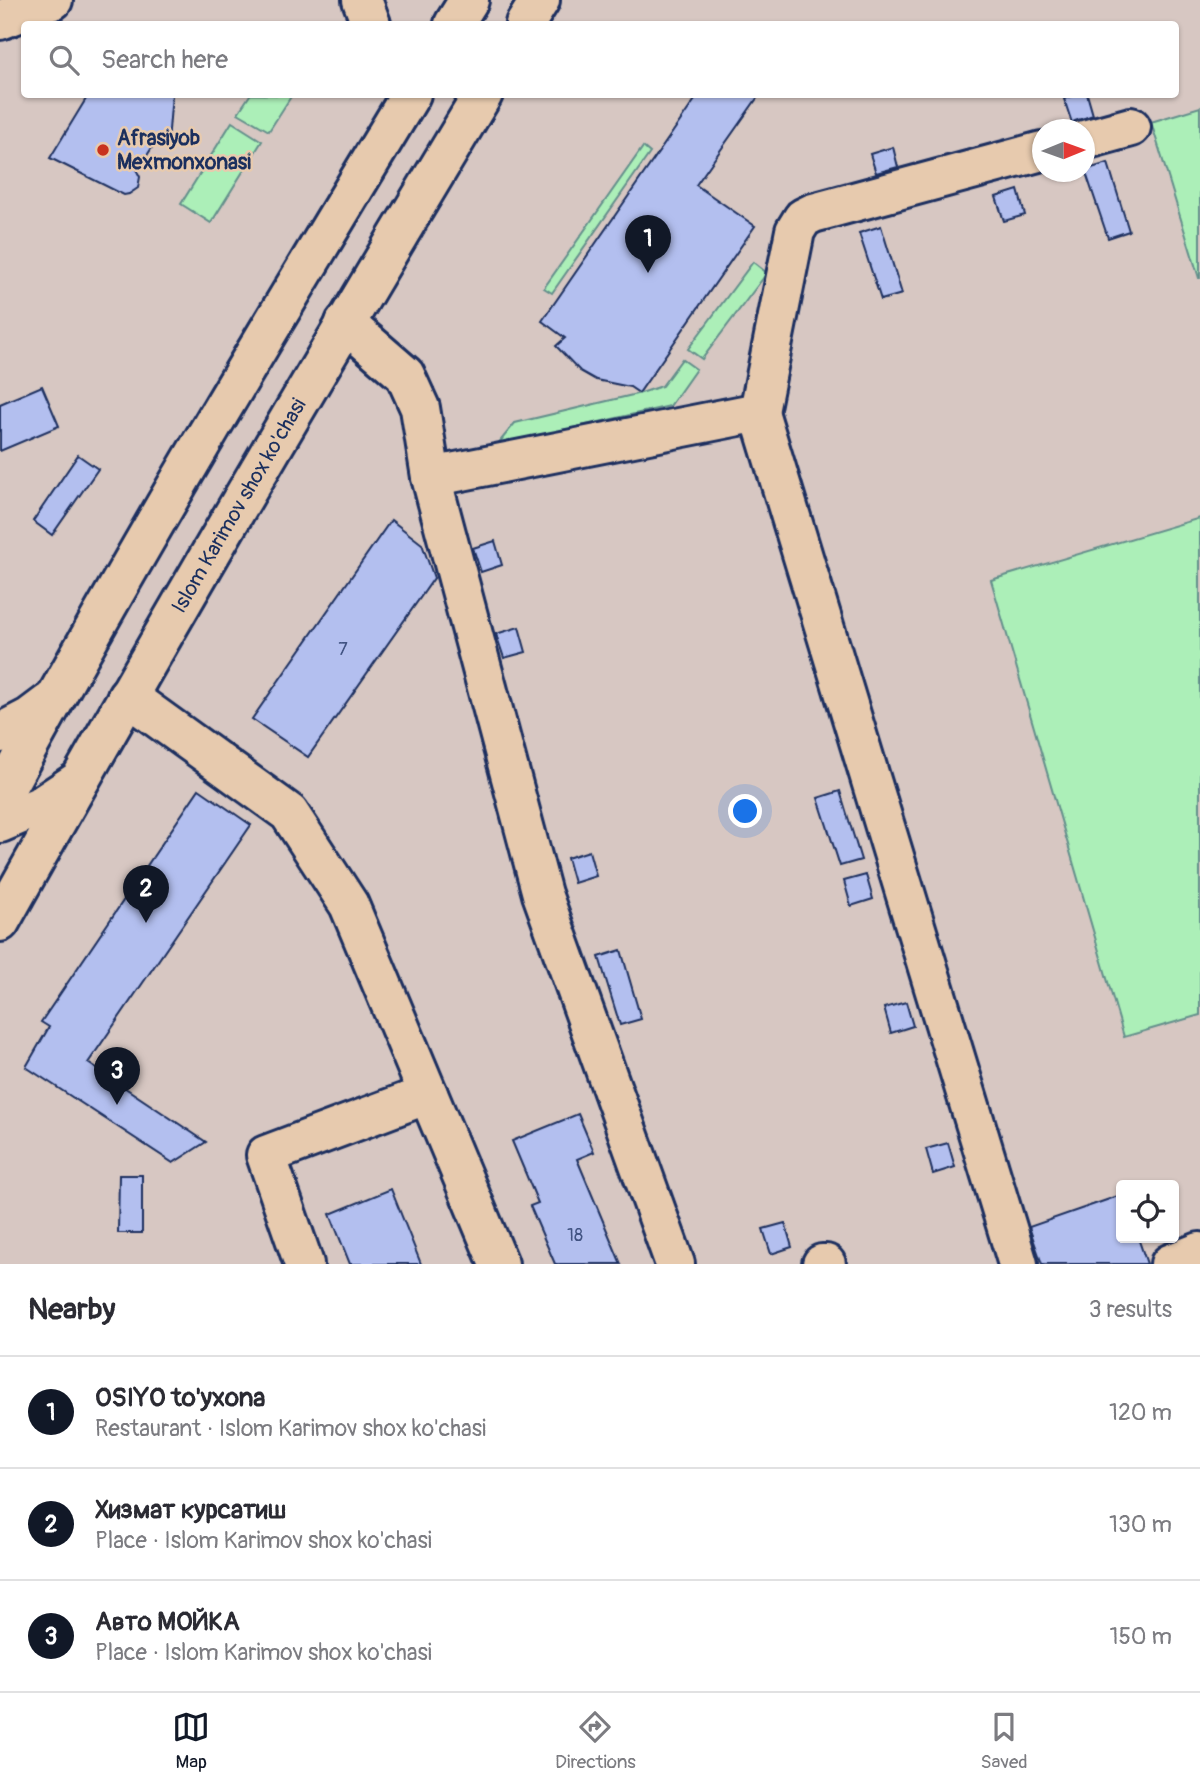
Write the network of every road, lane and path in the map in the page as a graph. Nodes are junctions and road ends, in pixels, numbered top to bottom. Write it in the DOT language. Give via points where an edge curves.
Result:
graph roads {
  1 [pos="52,0"];
  2 [pos="362,0"];
  3 [pos="469,0"];
  4 [pos="540,0"];
  5 [pos="0,20"];
  6 [pos="370,21"];
  7 [pos="456,21"];
  8 [pos="527,21"];
  9 [pos="409,98"];
  10 [pos="481,98"];
  11 [pos="1131,127"];
  12 [pos="1095,137"];
  13 [pos="1032,154"];
  14 [pos="345,323"];
  15 [pos="759,412"];
  16 [pos="432,477"];
  17 [pos="127,696"];
  18 [pos="54,699"];
  19 [pos="0,733"];
  20 [pos="79,780"];
  21 [pos="0,799"];
  22 [pos="0,823"];
  23 [pos="0,863"];
  24 [pos="0,906"];
  25 [pos="0,922"];
  26 [pos="429,1094"];
  27 [pos="1200,1252"];
  28 [pos="304,1264"];
  29 [pos="499,1264"];
  30 [pos="675,1264"];
  31 [pos="1018,1264"];
  32 [pos="1170,1264"];
  1 -- 5 [label="street"];
  2 -- 6 [label="street"];
  3 -- 7 [label="street"];
  4 -- 8 [label="street"];
  9 -- 18 [label="street" via="211,424"];
  10 -- 14 [label="street, Islom Karimov shox ko'chasi"];
  11 -- 12 [label="street"];
  13 -- 15 [label="street" via="803,218 795,231"];
  14 -- 16 [label="street" via="405,375 420,408"];
  14 -- 17 [label="street, Islom Karimov shox ko'chasi"];
  15 -- 16 [label="street"];
  15 -- 31 [label="street"];
  16 -- 30 [label="street" via="542,894"];
  17 -- 20 [label="street, Islom Karimov shox ko'chasi"];
  17 -- 26 [label="street" via="289,813 349,905"];
  18 -- 19 [label="street"];
  18 -- 21 [label="street"];
  20 -- 22 [label="street" via="42,805"];
  20 -- 25 [label="street, Islom Karimov shox ko'chasi"];
  23 -- 24 [label="street"];
  26 -- 28 [label="street" via="266,1155"];
  26 -- 29 [label="street"];
  27 -- 32 [label="street"];
}
